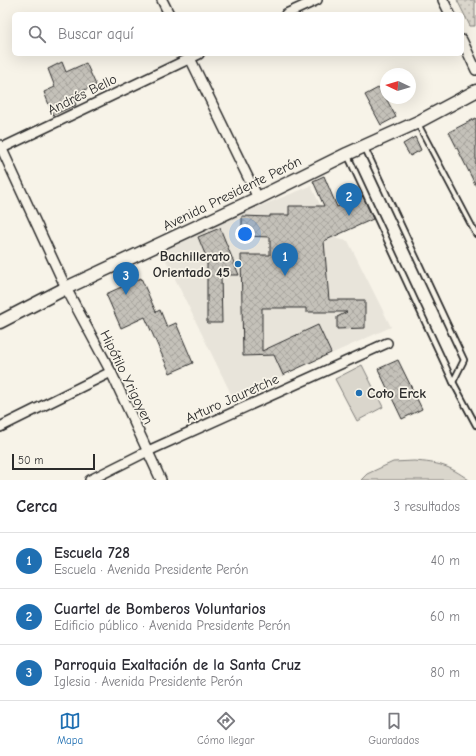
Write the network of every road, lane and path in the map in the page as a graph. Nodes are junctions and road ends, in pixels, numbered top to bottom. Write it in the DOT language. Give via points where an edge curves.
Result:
graph roads {
  1 [pos="162,0"];
  2 [pos="317,0"];
  3 [pos="443,0"];
  4 [pos="168,12"];
  5 [pos="290,12"];
  6 [pos="449,12"];
  7 [pos="464,44"];
  8 [pos="190,56"];
  9 [pos="192,56"];
  10 [pos="476,70"];
  11 [pos="476,91"];
  12 [pos="418,122"];
  13 [pos="364,146"];
  14 [pos="1,148"];
  15 [pos="348,154"];
  16 [pos="258,198"];
  17 [pos="476,234"];
  18 [pos="66,288"];
  19 [pos="0,322"];
  20 [pos="387,343"];
  21 [pos="111,372"];
  22 [pos="453,382"];
  23 [pos="0,426"];
  24 [pos="476,426"];
  25 [pos="148,451"];
  26 [pos="90,480"];
  27 [pos="162,480"];
  1 -- 4 [label="street"];
  2 -- 5 [label="street"];
  3 -- 6 [label="street"];
  7 -- 10 [label="street"];
  8 -- 14 [label="street, Andrés Bello"];
  9 -- 16 [label="street"];
  11 -- 12 [label="main road, Avenida Presidente Perón"];
  12 -- 13 [label="main road, Avenida Presidente Perón"];
  12 -- 17 [label="lane"];
  13 -- 15 [label="main road, Avenida Presidente Perón"];
  13 -- 22 [label="lane" via="464,360"];
  14 -- 18 [label="street, Hipótilo Yrigoyen"];
  15 -- 16 [label="main road, Avenida Presidente Perón"];
  15 -- 22 [label="lane"];
  16 -- 18 [label="main road, Avenida Presidente Perón"];
  18 -- 19 [label="main road, Avenida Presidente Perón"];
  18 -- 21 [label="street, Hipótilo Yrigoyen"];
  20 -- 25 [label="street, Arturo Jauretche"];
  21 -- 23 [label="street"];
  21 -- 25 [label="street, Hipótilo Yrigoyen"];
  22 -- 24 [label="lane"];
  25 -- 26 [label="street, Arturo Jauretche"];
  25 -- 27 [label="street, Hipótilo Yrigoyen"];
}
